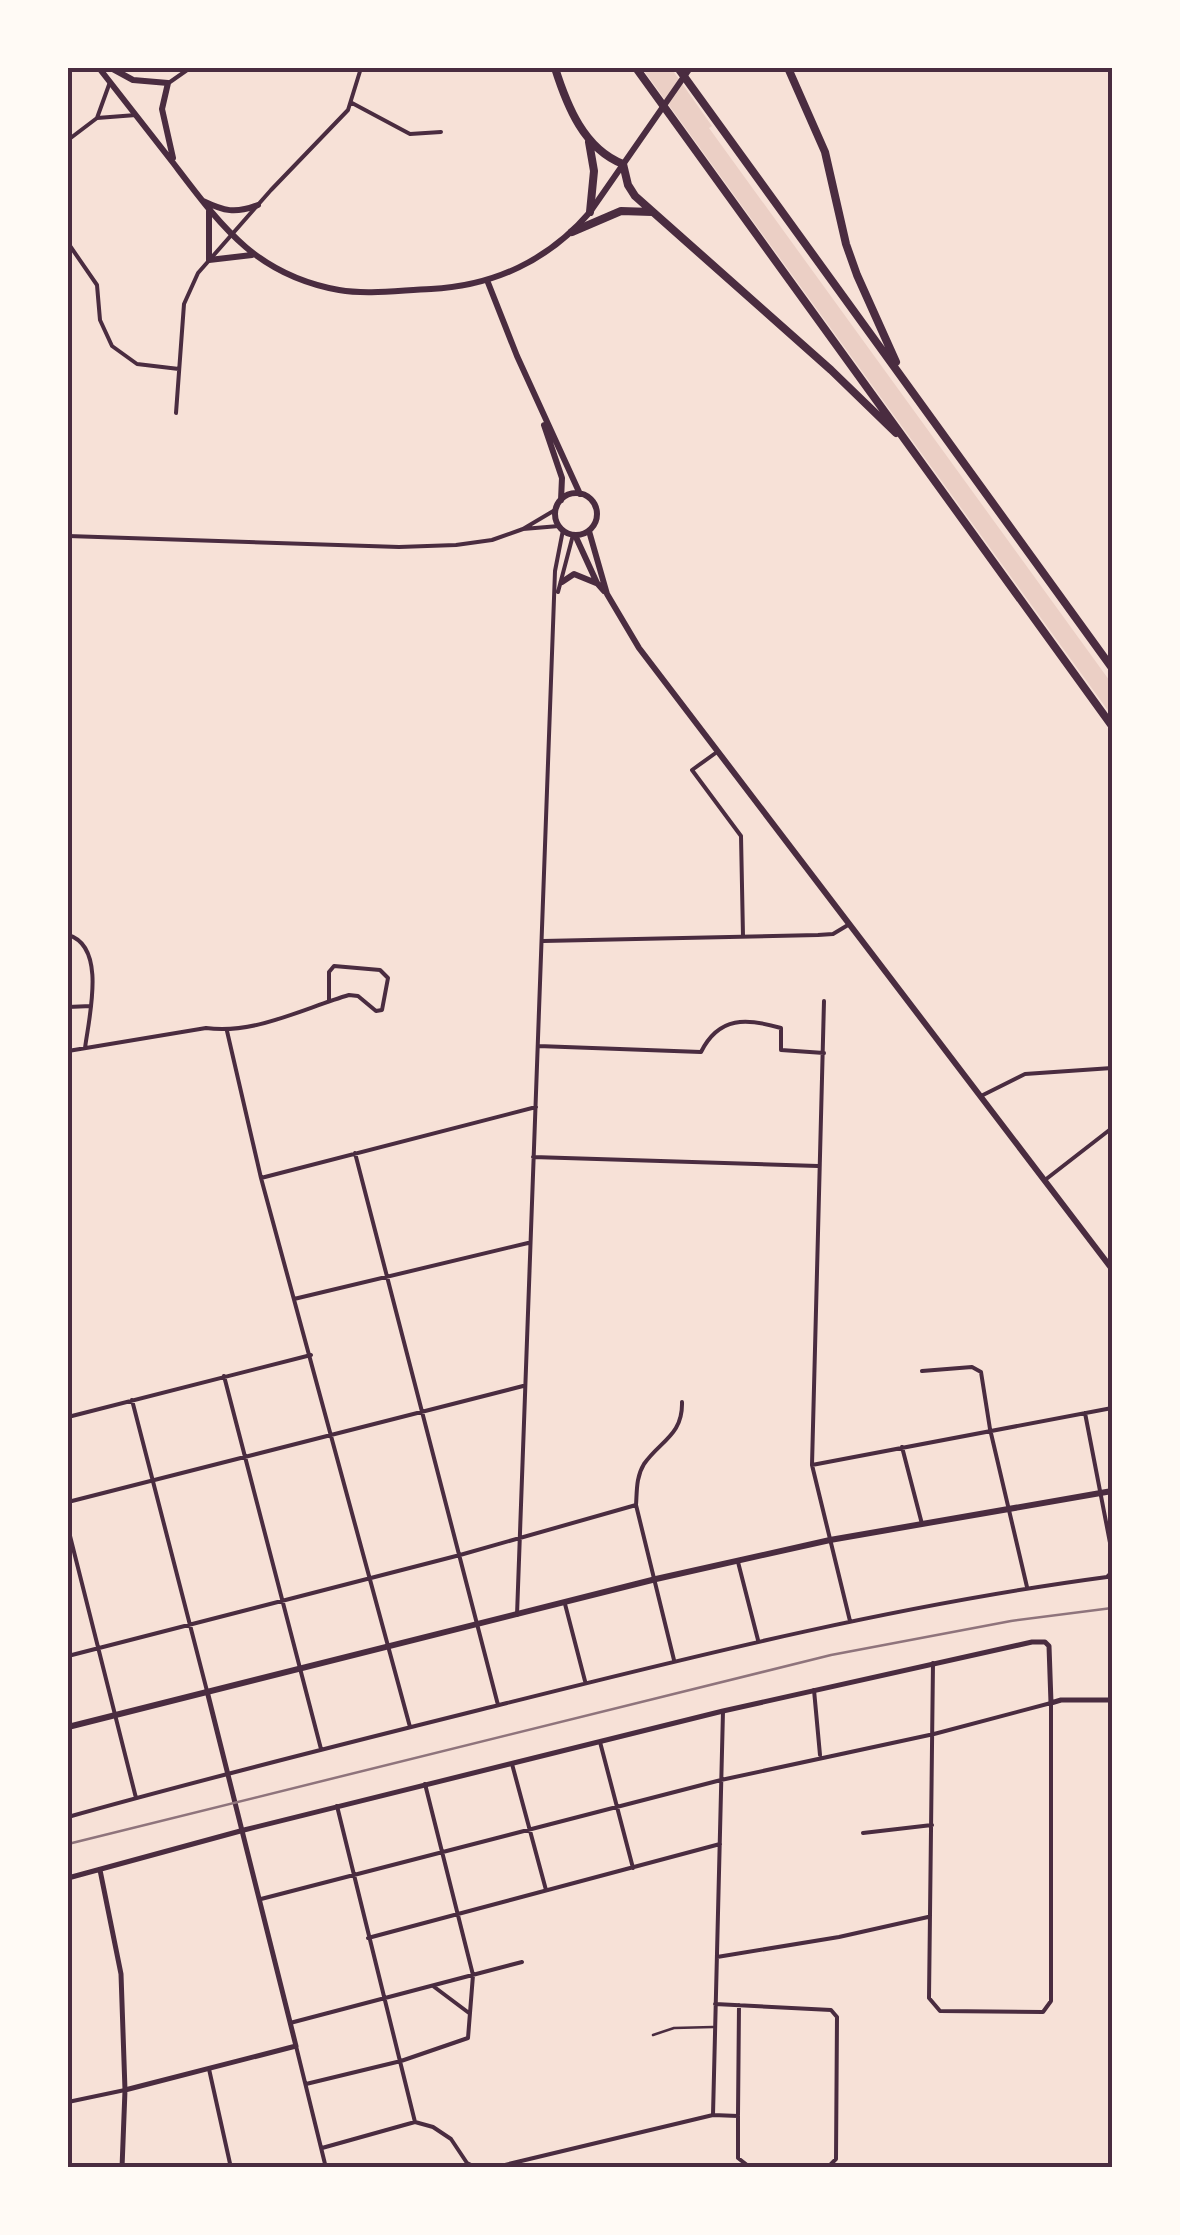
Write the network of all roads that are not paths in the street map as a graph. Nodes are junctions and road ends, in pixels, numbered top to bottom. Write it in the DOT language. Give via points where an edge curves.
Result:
graph roads {
  1 [pos="99,68"];
  2 [pos="111,68"];
  3 [pos="190,68"];
  4 [pos="362,68"];
  5 [pos="555,68"];
  6 [pos="636,68"];
  7 [pos="678,68"];
  8 [pos="690,68"];
  9 [pos="788,68"];
  10 [pos="110,82"];
  11 [pos="168,83"];
  12 [pos="352,104"];
  13 [pos="136,115"];
  14 [pos="98,118"];
  15 [pos="441,132"];
  16 [pos="588,138"];
  17 [pos="68,140"];
  18 [pos="174,164"];
  19 [pos="623,164"];
  20 [pos="202,200"];
  21 [pos="258,204"];
  22 [pos="209,211"];
  23 [pos="590,212"];
  24 [pos="652,212"];
  25 [pos="572,232"];
  26 [pos="232,235"];
  27 [pos="68,243"];
  28 [pos="253,255"];
  29 [pos="209,260"];
  30 [pos="487,280"];
  31 [pos="179,369"];
  32 [pos="904,380"];
  33 [pos="530,386"];
  34 [pos="176,413"];
  35 [pos="913,450"];
  36 [pos="580,494"];
  37 [pos="561,500"];
  38 [pos="555,510"];
  39 [pos="561,528"];
  40 [pos="523,529"];
  41 [pos="589,530"];
  42 [pos="574,535"];
  43 [pos="68,536"];
  44 [pos="562,582"];
  45 [pos="596,583"];
  46 [pos="606,594"];
  47 [pos="556,597"];
  48 [pos="1112,668"];
  49 [pos="1112,726"];
  50 [pos="717,752"];
  51 [pos="848,925"];
  52 [pos="68,935"];
  53 [pos="743,936"];
  54 [pos="542,941"];
  55 [pos="329,1000"];
  56 [pos="824,1001"];
  57 [pos="91,1006"];
  58 [pos="68,1008"];
  59 [pos="227,1031"];
  60 [pos="538,1046"];
  61 [pos="68,1050"];
  62 [pos="84,1050"];
  63 [pos="824,1053"];
  64 [pos="1112,1068"];
  65 [pos="980,1096"];
  66 [pos="536,1107"];
  67 [pos="1112,1128"];
  68 [pos="356,1153"];
  69 [pos="533,1156"];
  70 [pos="820,1166"];
  71 [pos="261,1178"];
  72 [pos="1044,1180"];
  73 [pos="530,1242"];
  74 [pos="1112,1269"];
  75 [pos="386,1277"];
  76 [pos="294,1299"];
  77 [pos="311,1355"];
  78 [pos="922,1371"];
  79 [pos="224,1376"];
  80 [pos="525,1385"];
  81 [pos="132,1400"];
  82 [pos="682,1402"];
  83 [pos="1112,1408"];
  84 [pos="420,1412"];
  85 [pos="1085,1412"];
  86 [pos="68,1417"];
  87 [pos="990,1429"];
  88 [pos="333,1435"];
  89 [pos="902,1447"];
  90 [pos="244,1458"];
  91 [pos="812,1465"];
  92 [pos="153,1481"];
  93 [pos="1112,1492"];
  94 [pos="1100,1494"];
  95 [pos="68,1502"];
  96 [pos="636,1505"];
  97 [pos="1011,1509"];
  98 [pos="922,1524"];
  99 [pos="68,1528"];
  100 [pos="519,1537"];
  101 [pos="830,1540"];
  102 [pos="1112,1553"];
  103 [pos="460,1555"];
  104 [pos="737,1561"];
  105 [pos="1112,1572"];
  106 [pos="370,1578"];
  107 [pos="656,1579"];
  108 [pos="1028,1587"];
  109 [pos="282,1601"];
  110 [pos="565,1602"];
  111 [pos="518,1614"];
  112 [pos="850,1621"];
  113 [pos="477,1624"];
  114 [pos="189,1625"];
  115 [pos="758,1640"];
  116 [pos="388,1646"];
  117 [pos="100,1648"];
  118 [pos="68,1656"];
  119 [pos="674,1660"];
  120 [pos="933,1663"];
  121 [pos="299,1668"];
  122 [pos="584,1682"];
  123 [pos="814,1690"];
  124 [pos="207,1691"];
  125 [pos="1112,1700"];
  126 [pos="1051,1704"];
  127 [pos="498,1706"];
  128 [pos="723,1711"];
  129 [pos="116,1715"];
  130 [pos="68,1727"];
  131 [pos="410,1728"];
  132 [pos="934,1734"];
  133 [pos="600,1742"];
  134 [pos="321,1752"];
  135 [pos="820,1757"];
  136 [pos="512,1764"];
  137 [pos="228,1774"];
  138 [pos="722,1780"];
  139 [pos="424,1784"];
  140 [pos="136,1798"];
  141 [pos="337,1806"];
  142 [pos="617,1807"];
  143 [pos="68,1817"];
  144 [pos="932,1825"];
  145 [pos="528,1829"];
  146 [pos="244,1830"];
  147 [pos="863,1833"];
  148 [pos="720,1844"];
  149 [pos="441,1852"];
  150 [pos="633,1869"];
  151 [pos="100,1870"];
  152 [pos="354,1874"];
  153 [pos="68,1878"];
  154 [pos="546,1892"];
  155 [pos="262,1899"];
  156 [pos="456,1914"];
  157 [pos="930,1917"];
  158 [pos="368,1938"];
  159 [pos="717,1957"];
  160 [pos="522,1962"];
  161 [pos="473,1975"];
  162 [pos="433,1986"];
  163 [pos="385,2000"];
  164 [pos="715,2004"];
  165 [pos="739,2005"];
  166 [pos="470,2014"];
  167 [pos="290,2023"];
  168 [pos="714,2027"];
  169 [pos="653,2036"];
  170 [pos="296,2046"];
  171 [pos="400,2061"];
  172 [pos="209,2070"];
  173 [pos="306,2084"];
  174 [pos="126,2090"];
  175 [pos="68,2102"];
  176 [pos="712,2115"];
  177 [pos="738,2116"];
  178 [pos="415,2122"];
  179 [pos="322,2148"];
  180 [pos="122,2168"];
  181 [pos="231,2168"];
  182 [pos="326,2168"];
  183 [pos="478,2168"];
  184 [pos="492,2168"];
  1 -- 10 [label="main road"];
  2 -- 11 [label="main road" via="133,80"];
  3 -- 11 [label="street"];
  4 -- 12 [label="street"];
  5 -- 16 [label="highway"];
  6 -- 35 [label="highway"];
  7 -- 32 [label="highway"];
  8 -- 19 [label="main road"];
  9 -- 32 [label="highway" via="825,152 857,275"];
  10 -- 13 [label="main road"];
  10 -- 14 [label="street"];
  11 -- 18 [label="main road" via="162,108"];
  12 -- 15 [label="street" via="410,134"];
  12 -- 21 [label="street"];
  13 -- 14 [label="street"];
  13 -- 18 [label="main road"];
  14 -- 17 [label="street"];
  16 -- 19 [label="highway" via="605,157"];
  16 -- 23 [label="highway" via="594,171"];
  18 -- 20 [label="main road"];
  19 -- 23 [label="main road"];
  19 -- 24 [label="highway" via="628,185"];
  20 -- 21 [label="main road" via="228,212"];
  20 -- 22 [label="main road"];
  21 -- 26 [label="street"];
  22 -- 26 [label="main road"];
  22 -- 29 [label="main road"];
  23 -- 25 [label="main road"];
  24 -- 25 [label="highway" via="621,211"];
  24 -- 35 [label="highway"];
  25 -- 30 [label="main road" via="530,262"];
  26 -- 28 [label="main road"];
  26 -- 29 [label="street"];
  27 -- 31 [label="street" via="97,285 100,320 112,346 138,364"];
  28 -- 29 [label="main road"];
  28 -- 30 [label="main road" via="282,273 352,291"];
  29 -- 31 [label="street" via="184,304"];
  30 -- 33 [label="main road"];
  31 -- 34 [label="street"];
  32 -- 48 [label="highway"];
  33 -- 36 [label="main road"];
  33 -- 37 [label="main road" via="558,465"];
  35 -- 49 [label="highway"];
  36 -- 37 [label="main road"];
  36 -- 41 [label="main road" via="594,505"];
  37 -- 38 [label="main road"];
  38 -- 39 [label="main road"];
  38 -- 40 [label="street"];
  39 -- 40 [label="street"];
  39 -- 42 [label="main road"];
  39 -- 47 [label="street"];
  40 -- 43 [label="street" via="492,540 398,547"];
  41 -- 42 [label="main road"];
  41 -- 46 [label="main road"];
  42 -- 44 [label="street"];
  42 -- 45 [label="main road"];
  44 -- 45 [label="main road" via="574,574"];
  44 -- 47 [label="street"];
  45 -- 46 [label="main road"];
  46 -- 50 [label="main road"];
  47 -- 54 [label="street"];
  50 -- 51 [label="main road"];
  50 -- 53 [label="street" via="692,770 740,836"];
  51 -- 53 [label="street" via="833,934"];
  51 -- 65 [label="main road"];
  52 -- 57 [label="street" via="90,954"];
  53 -- 54 [label="street"];
  54 -- 60 [label="street"];
  55 -- 55 [label="street" via="334,966 380,970 388,978 382,1010 349,994"];
  55 -- 59 [label="street"];
  56 -- 63 [label="street"];
  57 -- 58 [label="street"];
  57 -- 62 [label="street"];
  59 -- 62 [label="street" via="206,1028"];
  59 -- 71 [label="street"];
  60 -- 63 [label="street" via="702,1052 710,1034 750,1021 781,1028 781,1050"];
  60 -- 66 [label="street"];
  61 -- 62 [label="street"];
  63 -- 70 [label="street"];
  64 -- 65 [label="street" via="1025,1074"];
  65 -- 72 [label="main road"];
  66 -- 68 [label="street"];
  66 -- 69 [label="street"];
  67 -- 72 [label="street"];
  68 -- 71 [label="street"];
  68 -- 75 [label="street"];
  69 -- 70 [label="street"];
  69 -- 73 [label="street"];
  70 -- 91 [label="street"];
  71 -- 76 [label="street"];
  72 -- 74 [label="main road"];
  73 -- 75 [label="street"];
  73 -- 80 [label="street"];
  75 -- 76 [label="street"];
  75 -- 84 [label="street"];
  76 -- 77 [label="street"];
  77 -- 79 [label="street"];
  77 -- 88 [label="street"];
  78 -- 87 [label="street" via="980,1372"];
  79 -- 81 [label="street"];
  79 -- 90 [label="street"];
  80 -- 84 [label="street"];
  80 -- 100 [label="street"];
  81 -- 86 [label="street"];
  81 -- 92 [label="street"];
  82 -- 96 [label="street" via="682,1418 645,1462"];
  83 -- 85 [label="street"];
  84 -- 88 [label="street"];
  84 -- 103 [label="street"];
  85 -- 87 [label="street"];
  85 -- 94 [label="street"];
  87 -- 89 [label="street"];
  87 -- 97 [label="street"];
  88 -- 90 [label="street"];
  88 -- 106 [label="street"];
  89 -- 91 [label="street"];
  89 -- 98 [label="street"];
  90 -- 92 [label="street"];
  90 -- 109 [label="street"];
  91 -- 101 [label="street"];
  92 -- 95 [label="street"];
  92 -- 114 [label="street"];
  93 -- 94 [label="main road"];
  94 -- 97 [label="main road"];
  94 -- 102 [label="street"];
  96 -- 100 [label="street"];
  96 -- 107 [label="street"];
  97 -- 98 [label="main road"];
  97 -- 108 [label="street"];
  98 -- 101 [label="main road"];
  99 -- 117 [label="street"];
  100 -- 103 [label="street"];
  100 -- 111 [label="street"];
  101 -- 104 [label="main road"];
  101 -- 112 [label="street"];
  103 -- 106 [label="street"];
  103 -- 113 [label="street"];
  104 -- 107 [label="main road"];
  104 -- 115 [label="street"];
  105 -- 108 [label="street"];
  106 -- 109 [label="street"];
  106 -- 116 [label="street"];
  107 -- 110 [label="main road"];
  107 -- 119 [label="street"];
  108 -- 112 [label="street"];
  109 -- 114 [label="street"];
  109 -- 121 [label="street"];
  110 -- 111 [label="main road"];
  110 -- 122 [label="street"];
  111 -- 113 [label="main road"];
  112 -- 115 [label="street"];
  113 -- 116 [label="main road"];
  113 -- 127 [label="street"];
  114 -- 117 [label="street"];
  114 -- 124 [label="street"];
  115 -- 119 [label="street"];
  116 -- 121 [label="main road"];
  116 -- 131 [label="street"];
  117 -- 118 [label="street"];
  117 -- 129 [label="street"];
  119 -- 122 [label="street"];
  120 -- 123 [label="street"];
  120 -- 126 [label="street" via="1048,1644"];
  120 -- 132 [label="street"];
  121 -- 124 [label="main road"];
  121 -- 134 [label="street"];
  122 -- 127 [label="street"];
  123 -- 128 [label="street"];
  123 -- 135 [label="street"];
  124 -- 129 [label="main road"];
  124 -- 137 [label="street"];
  125 -- 126 [label="street"];
  126 -- 132 [label="street"];
  126 -- 157 [label="street" via="1051,2001 1043,2012 940,2010 929,1998"];
  127 -- 131 [label="street"];
  128 -- 133 [label="street"];
  128 -- 138 [label="street"];
  129 -- 130 [label="main road"];
  129 -- 140 [label="street"];
  131 -- 134 [label="street"];
  132 -- 135 [label="street"];
  132 -- 144 [label="street"];
  133 -- 136 [label="street"];
  133 -- 142 [label="street"];
  134 -- 137 [label="street"];
  135 -- 138 [label="street"];
  136 -- 139 [label="street"];
  136 -- 145 [label="street"];
  137 -- 140 [label="street"];
  137 -- 146 [label="street"];
  138 -- 142 [label="street"];
  138 -- 148 [label="street"];
  139 -- 141 [label="street"];
  139 -- 149 [label="street"];
  140 -- 143 [label="street"];
  141 -- 146 [label="street"];
  141 -- 152 [label="street"];
  142 -- 145 [label="street"];
  142 -- 150 [label="street"];
  144 -- 147 [label="street"];
  144 -- 157 [label="street"];
  145 -- 149 [label="street"];
  145 -- 154 [label="street"];
  146 -- 151 [label="street"];
  146 -- 155 [label="street"];
  148 -- 150 [label="street"];
  148 -- 159 [label="street"];
  149 -- 152 [label="street"];
  149 -- 156 [label="street"];
  150 -- 154 [label="street"];
  151 -- 153 [label="street"];
  151 -- 174 [label="street" via="121,1974"];
  152 -- 155 [label="street"];
  152 -- 158 [label="street"];
  154 -- 156 [label="street"];
  155 -- 167 [label="street"];
  156 -- 158 [label="street"];
  156 -- 161 [label="street"];
  157 -- 159 [label="street"];
  158 -- 163 [label="street"];
  159 -- 164 [label="street"];
  160 -- 161 [label="street"];
  161 -- 162 [label="street"];
  161 -- 166 [label="street"];
  162 -- 163 [label="street"];
  162 -- 166 [label="street"];
  163 -- 167 [label="street"];
  163 -- 171 [label="street"];
  164 -- 165 [label="street"];
  164 -- 168 [label="street"];
  165 -- 177 [label="street"];
  165 -- 177 [label="street" via="831,2010 837,2017 836,2159 829,2166 747,2165 738,2158"];
  166 -- 171 [label="street" via="468,2038"];
  167 -- 170 [label="street"];
  168 -- 169 [label="lane"];
  168 -- 176 [label="street"];
  170 -- 172 [label="street"];
  170 -- 173 [label="street"];
  171 -- 173 [label="street"];
  171 -- 178 [label="street"];
  172 -- 174 [label="street"];
  172 -- 181 [label="street"];
  173 -- 179 [label="street"];
  174 -- 175 [label="street"];
  174 -- 180 [label="street"];
  176 -- 177 [label="street"];
  176 -- 184 [label="street"];
  178 -- 179 [label="street"];
  178 -- 183 [label="street" via="451,2139 467,2164"];
  179 -- 182 [label="street"];
}
